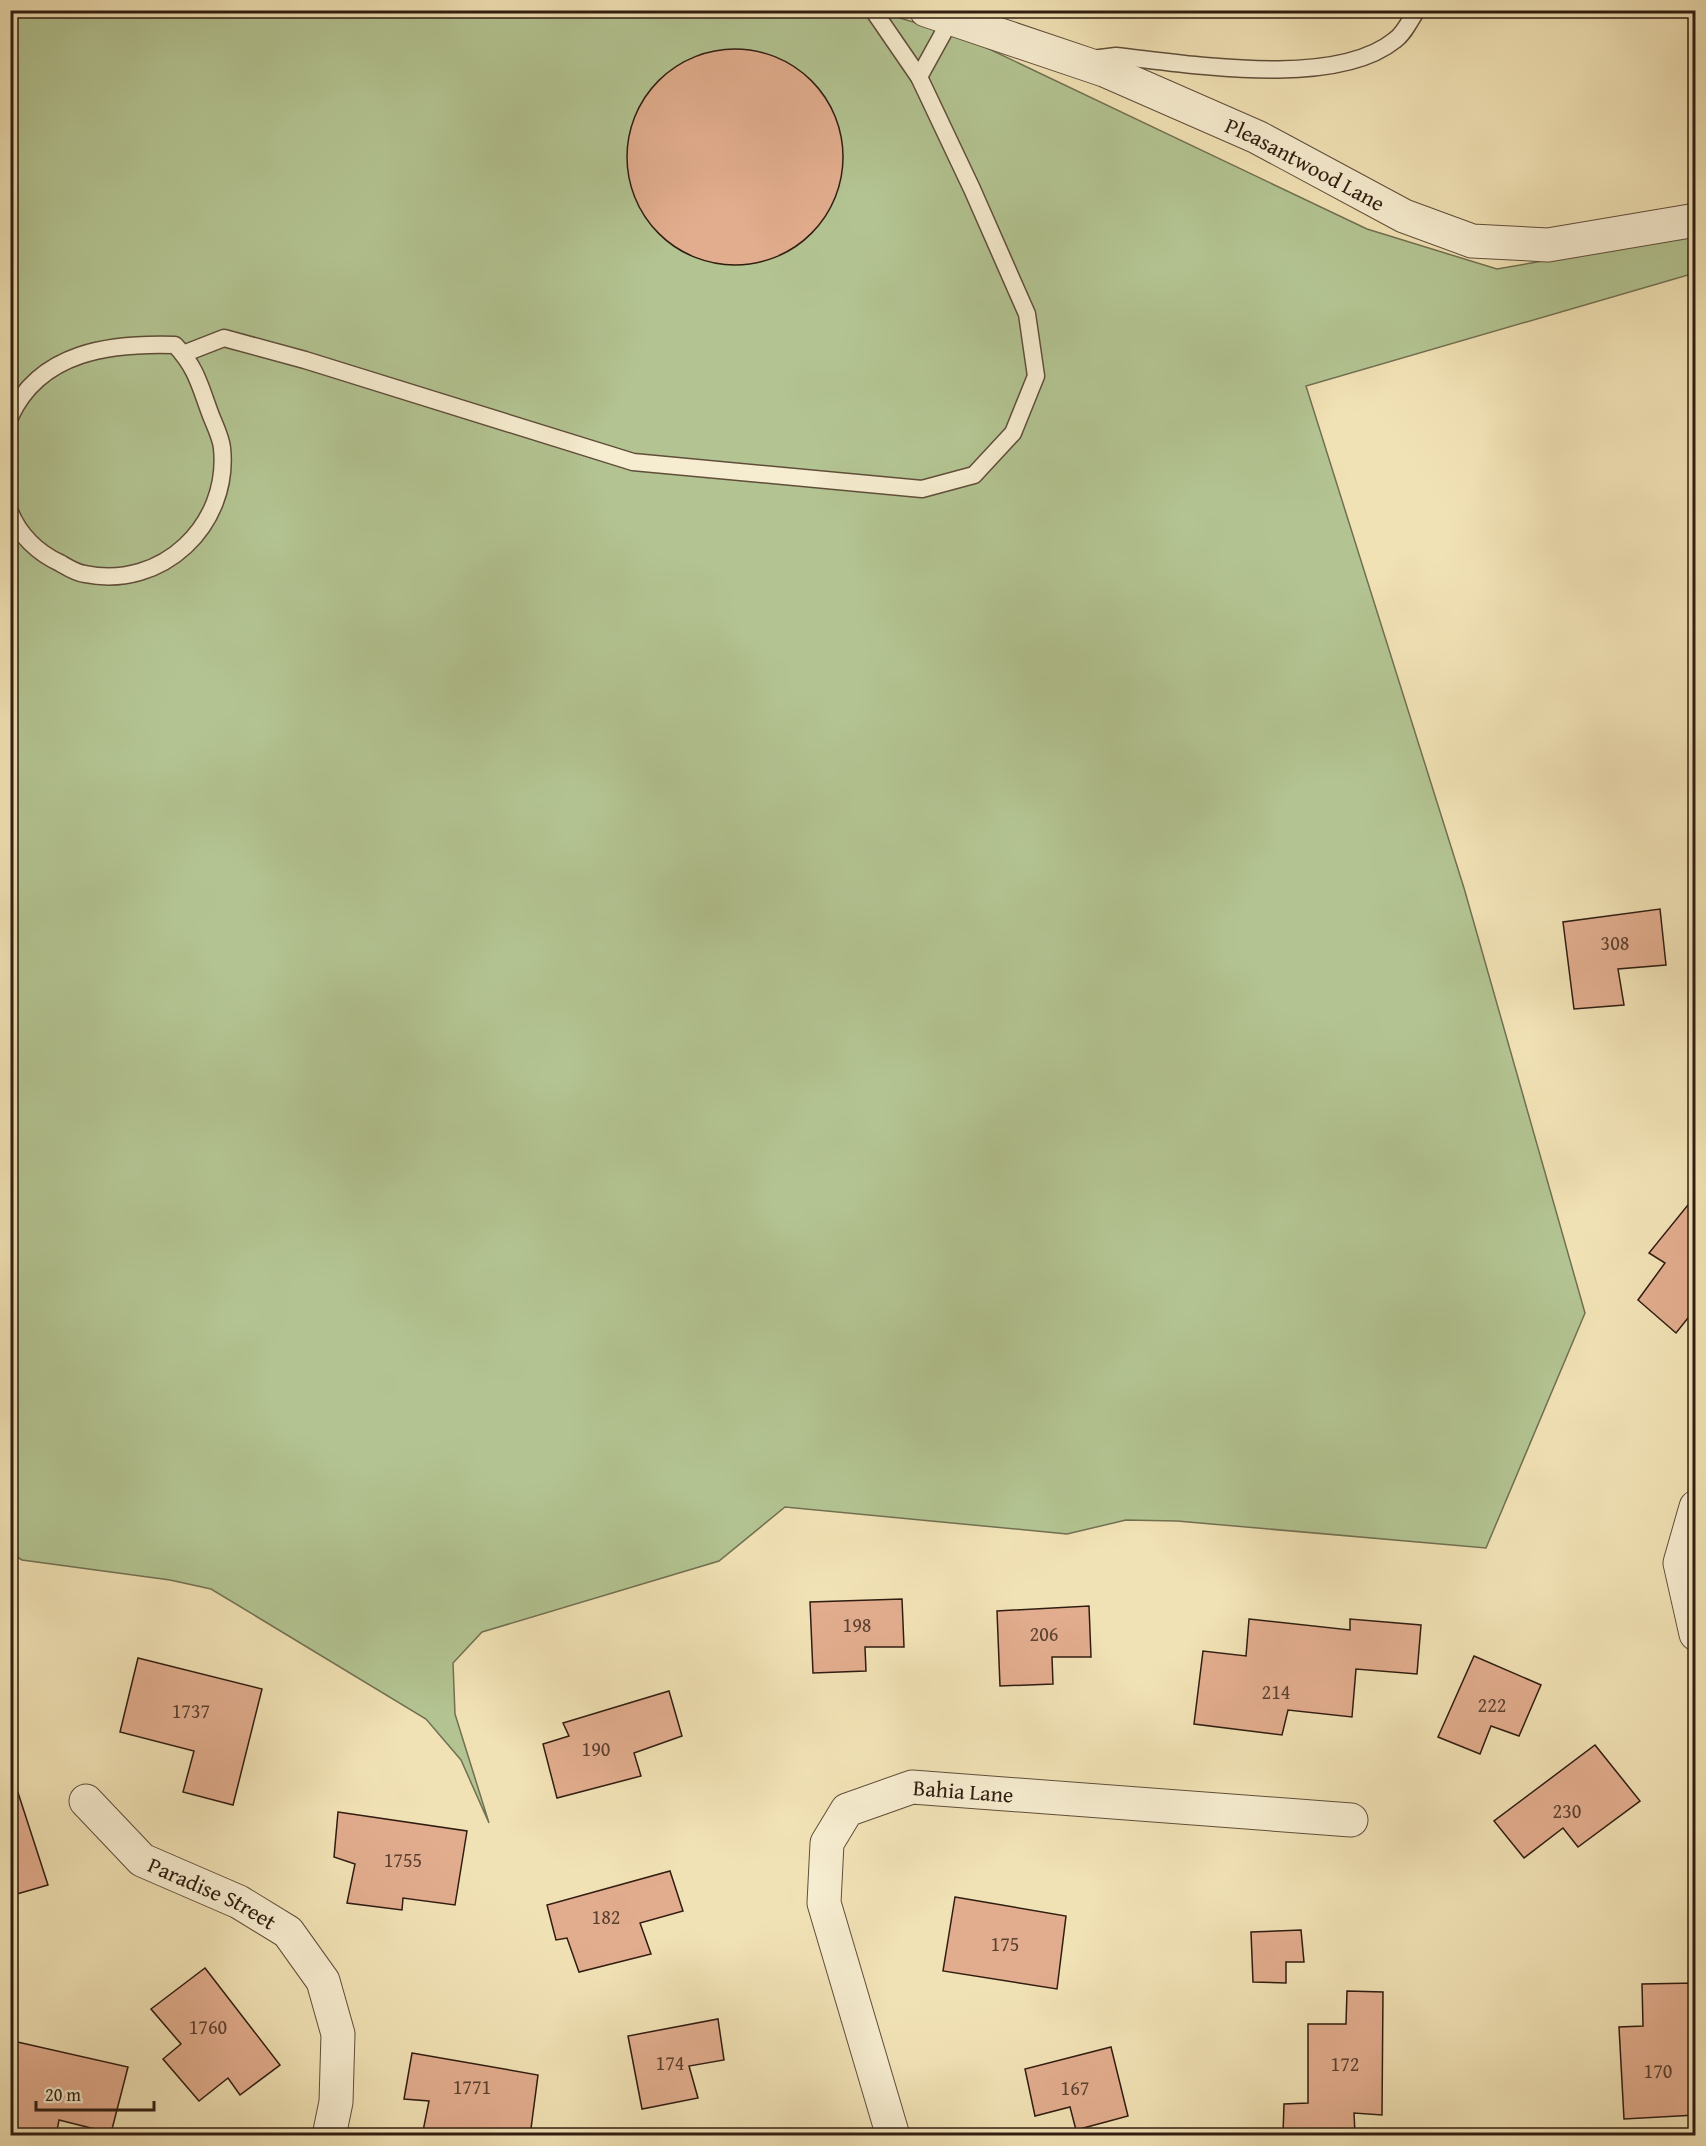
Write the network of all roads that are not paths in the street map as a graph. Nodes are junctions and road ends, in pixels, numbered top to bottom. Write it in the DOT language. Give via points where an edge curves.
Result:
graph roads {
  1 [pos="873,10"];
  2 [pos="1417,10"];
  3 [pos="938,15"];
  4 [pos="1076,61"];
  5 [pos="919,77"];
  6 [pos="1695,220"];
  7 [pos="183,354"];
  8 [pos="10,417"];
  9 [pos="10,512"];
  10 [pos="1695,1507"];
  11 [pos="1695,1634"];
  12 [pos="86,1802"];
  13 [pos="1351,1820"];
  14 [pos="329,2136"];
  15 [pos="893,2136"];
  1 -- 5 [label="lane"];
  2 -- 4 [label="lane" via="1396,40 1346,62 1280,71 1116,56"];
  3 -- 4 [label="street, Pleasantwood Lane"];
  3 -- 5 [label="lane"];
  4 -- 6 [label="street, Pleasantwood Lane" via="1257,137 1404,216 1472,241 1548,246"];
  5 -- 7 [label="lane" via="1028,314 1036,376 1013,433 974,475 922,489 633,462 224,338"];
  7 -- 8 [label="lane" via="175,345 138,344 70,358 51,367 19,398"];
  7 -- 9 [label="lane" via="192,363 222,447 220,490 201,531 170,561 128,576 84,574 44,556 18,529"];
  10 -- 11 [label="street" via="1680,1563"];
  12 -- 14 [label="street, Paradise Street" via="142,1860 239,1902 288,1932 323,1980 338,2034 336,2102"];
  13 -- 15 [label="street, Bahia Lane" via="912,1787 847,1810 827,1843 824,1904"];
}
